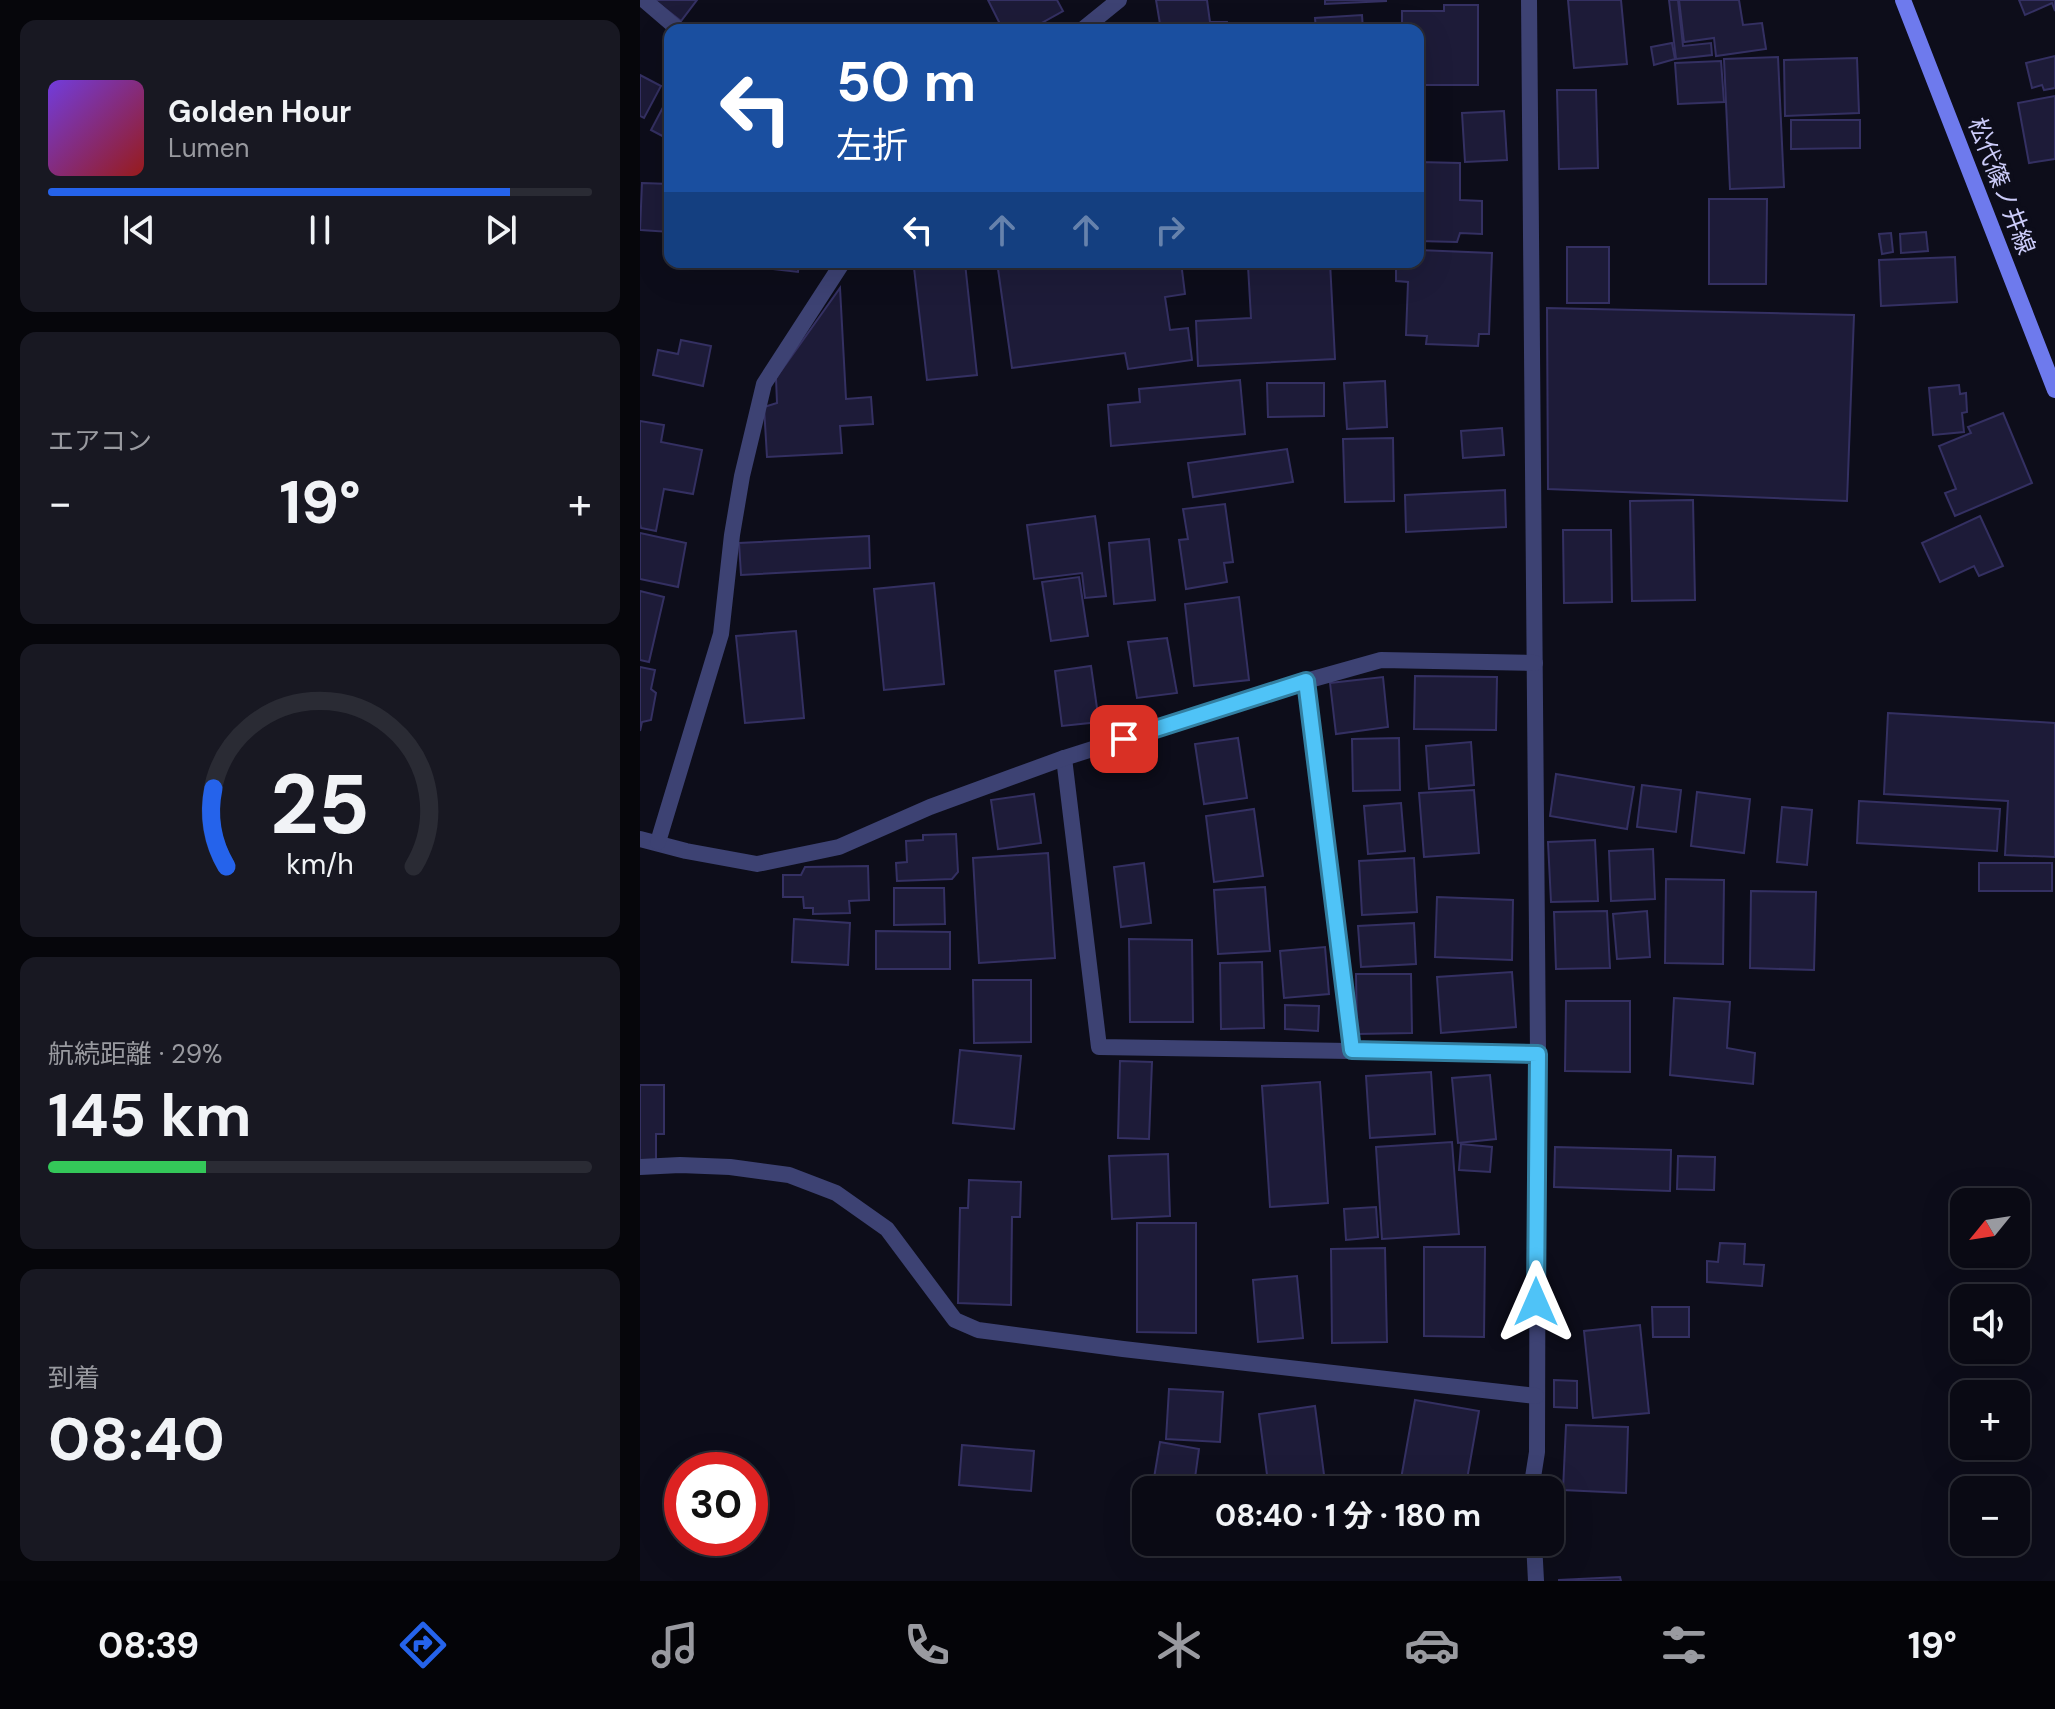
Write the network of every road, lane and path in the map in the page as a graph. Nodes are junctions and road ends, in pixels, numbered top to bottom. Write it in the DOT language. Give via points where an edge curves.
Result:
graph roads {
  1 [pos="644,0"];
  2 [pos="1119,0"];
  3 [pos="1529,0"];
  4 [pos="1903,0"];
  5 [pos="672,24"];
  6 [pos="1089,24"];
  7 [pos="839,268"];
  8 [pos="2055,390"];
  9 [pos="1535,663"];
  10 [pos="1306,681"];
  11 [pos="1064,758"];
  12 [pos="640,839"];
  13 [pos="658,842"];
  14 [pos="1352,1050"];
  15 [pos="1538,1054"];
  16 [pos="640,1167"];
  17 [pos="1536,1396"];
  18 [pos="1533,1476"];
  19 [pos="1535,1556"];
  20 [pos="1536,1581"];
  1 -- 5 [label="street"];
  2 -- 6 [label="street"];
  3 -- 9 [label="street"];
  4 -- 8 [label="main road, 松代篠ノ井線"];
  7 -- 13 [label="street" via="764,384 740,491 721,634"];
  9 -- 10 [label="street" via="1381,660"];
  9 -- 15 [label="street"];
  10 -- 11 [label="street"];
  10 -- 14 [label="street"];
  11 -- 13 [label="street" via="839,847 757,864"];
  11 -- 14 [label="street" via="1099,1047"];
  12 -- 13 [label="street"];
  14 -- 15 [label="street"];
  15 -- 17 [label="street"];
  16 -- 17 [label="street" via="730,1167 789,1175 836,1193 887,1229 955,1320 978,1330"];
  17 -- 18 [label="street"];
  19 -- 20 [label="street"];
}
